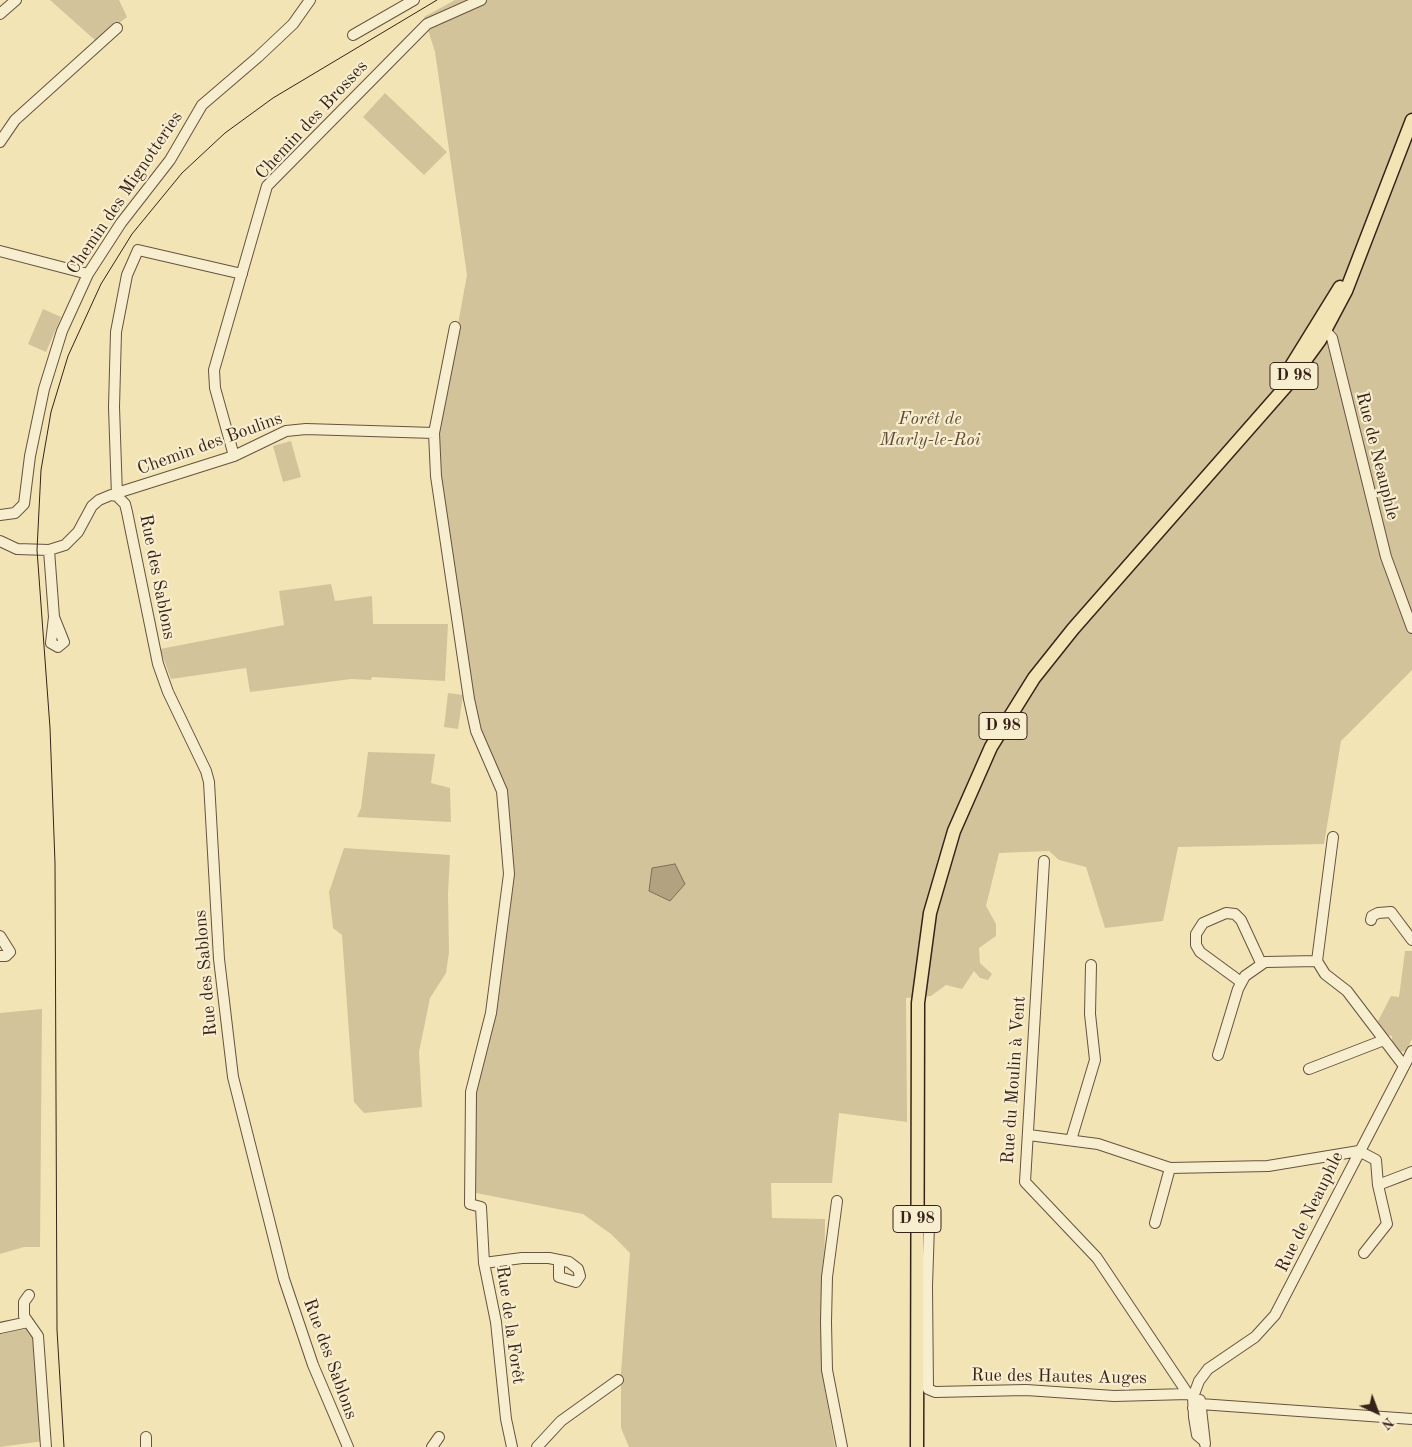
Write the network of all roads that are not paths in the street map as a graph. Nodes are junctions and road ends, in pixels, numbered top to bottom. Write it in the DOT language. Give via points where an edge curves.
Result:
graph roads {
  1 [pos="16,0"];
  2 [pos="310,0"];
  3 [pos="414,0"];
  4 [pos="481,0"];
  5 [pos="0,14"];
  6 [pos="117,28"];
  7 [pos="353,35"];
  8 [pos="1412,120"];
  9 [pos="0,142"];
  10 [pos="0,251"];
  11 [pos="88,274"];
  12 [pos="242,274"];
  13 [pos="455,327"];
  14 [pos="1322,327"];
  15 [pos="434,433"];
  16 [pos="234,456"];
  17 [pos="117,495"];
  18 [pos="0,515"];
  19 [pos="0,541"];
  20 [pos="48,550"];
  21 [pos="54,617"];
  22 [pos="1412,628"];
  23 [pos="1332,837"];
  24 [pos="1044,861"];
  25 [pos="1371,920"];
  26 [pos="0,936"];
  27 [pos="1412,940"];
  28 [pos="0,956"];
  29 [pos="1317,962"];
  30 [pos="1261,963"];
  31 [pos="1091,965"];
  32 [pos="1241,982"];
  33 [pos="1384,1040"];
  34 [pos="1412,1051"];
  35 [pos="1218,1055"];
  36 [pos="1404,1066"];
  37 [pos="1309,1069"];
  38 [pos="1029,1135"];
  39 [pos="1071,1140"];
  40 [pos="1359,1151"];
  41 [pos="1170,1168"];
  42 [pos="1412,1172"];
  43 [pos="1378,1185"];
  44 [pos="837,1201"];
  45 [pos="1155,1223"];
  46 [pos="929,1225"];
  47 [pos="1364,1253"];
  48 [pos="559,1260"];
  49 [pos="484,1264"];
  50 [pos="29,1295"];
  51 [pos="28,1322"];
  52 [pos="0,1328"];
  53 [pos="618,1380"];
  54 [pos="1194,1401"];
  55 [pos="1412,1419"];
  56 [pos="439,1437"];
  57 [pos="1205,1444"];
  58 [pos="916,1445"];
  59 [pos="46,1447"];
  60 [pos="348,1447"];
  61 [pos="432,1447"];
  62 [pos="512,1447"];
  63 [pos="537,1447"];
  64 [pos="842,1447"];
  1 -- 5 [label="street"];
  2 -- 11 [label="street, Chemin des Mignotteries" via="292,24 202,105 170,160 121,222"];
  3 -- 7 [label="street"];
  4 -- 12 [label="street, Chemin des Brosses" via="427,24 267,186"];
  6 -- 9 [label="street" via="15,120"];
  8 -- 14 [label="main road, D 98" via="1346,291"];
  10 -- 11 [label="street"];
  11 -- 18 [label="street, Chemin des Mignotteries" via="62,330 44,389 24,504 15,513"];
  12 -- 16 [label="street, Chemin des Brosses" via="214,370"];
  12 -- 17 [label="street" via="138,250 127,275 116,332"];
  13 -- 15 [label="street"];
  14 -- 22 [label="street, Rue de Neauphle" via="1332,338 1386,557"];
  14 -- 58 [label="main road, D 98" via="1293,377 1072,629 1034,678 991,747 948,846 927,928 918,1003"];
  15 -- 16 [label="street, Chemin des Boulins" via="286,431"];
  15 -- 49 [label="street, Rue de la Forêt" via="436,476 469,699 476,731 502,791 510,874 491,1013 471,1092 470,1204 481,1207"];
  16 -- 17 [label="street, Chemin des Boulins"];
  17 -- 20 [label="street, Chemin des Boulins" via="99,500 66,545"];
  17 -- 60 [label="street, Rue des Sablons" via="127,512 158,664 208,782 220,976 233,1076 284,1279 313,1365"];
  19 -- 20 [label="street" via="17,549"];
  20 -- 21 [label="street"];
  23 -- 29 [label="street"];
  24 -- 38 [label="street, Rue du Moulin à Vent"];
  25 -- 27 [label="street" via="1378,913 1391,912"];
  26 -- 28 [label="street" via="10,952"];
  29 -- 30 [label="street"];
  29 -- 33 [label="street" via="1325,974 1347,991"];
  30 -- 32 [label="street"];
  30 -- 32 [label="street" via="1235,914 1226,913 1203,923 1196,934 1200,952"];
  31 -- 39 [label="street" via="1090,1014 1095,1060"];
  32 -- 35 [label="street"];
  33 -- 36 [label="street"];
  33 -- 37 [label="street"];
  34 -- 36 [label="street, Rue de Neauphle"];
  36 -- 40 [label="street, Rue de Neauphle"];
  38 -- 39 [label="street"];
  38 -- 54 [label="street, Rue du Moulin à Vent" via="1024,1177 1027,1187 1097,1258"];
  39 -- 41 [label="street" via="1098,1144"];
  40 -- 41 [label="street" via="1268,1166"];
  40 -- 43 [label="street" via="1376,1160"];
  40 -- 54 [label="street, Rue de Neauphle" via="1275,1315 1260,1332 1204,1373"];
  41 -- 45 [label="street"];
  42 -- 43 [label="street"];
  43 -- 47 [label="street" via="1387,1224"];
  44 -- 64 [label="street" via="827,1277 826,1322 827,1370"];
  46 -- 54 [label="street, Rue des Hautes Auges" via="928,1389 935,1392 1055,1390"];
  48 -- 49 [label="street" via="522,1258"];
  49 -- 62 [label="street, Rue de la Forêt" via="496,1322"];
  50 -- 51 [label="street" via="24,1302 24,1316"];
  51 -- 52 [label="street"];
  51 -- 59 [label="street" via="38,1336 40,1348"];
  53 -- 63 [label="street" via="561,1421"];
  54 -- 55 [label="street"];
  54 -- 57 [label="street" via="1206,1437"];
  56 -- 61 [label="street"];
}
